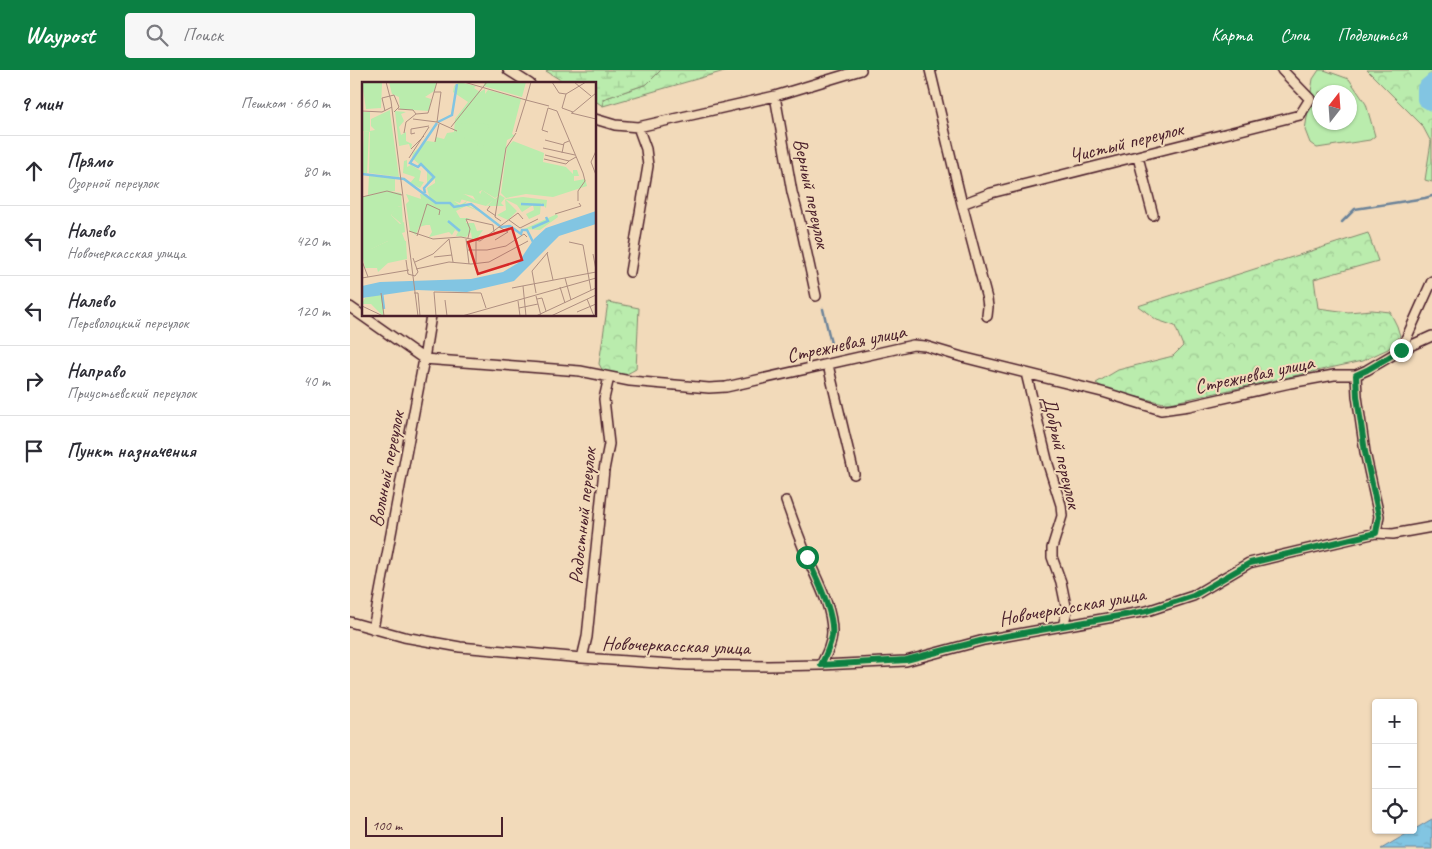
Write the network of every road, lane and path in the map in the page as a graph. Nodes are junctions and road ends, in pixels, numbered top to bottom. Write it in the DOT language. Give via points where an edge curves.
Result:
graph roads {
  1 [pos="508,70"];
  2 [pos="861,70"];
  3 [pos="930,70"];
  4 [pos="1282,70"];
  5 [pos="526,82"];
  6 [pos="776,96"];
  7 [pos="596,119"];
  8 [pos="638,128"];
  9 [pos="1138,157"];
  10 [pos="962,204"];
  11 [pos="1153,215"];
  12 [pos="630,272"];
  13 [pos="1432,281"];
  14 [pos="816,296"];
  15 [pos="350,307"];
  16 [pos="362,315"];
  17 [pos="363,316"];
  18 [pos="431,316"];
  19 [pos="986,316"];
  20 [pos="1432,336"];
  21 [pos="1401,350"];
  22 [pos="424,359"];
  23 [pos="828,365"];
  24 [pos="1026,373"];
  25 [pos="1356,375"];
  26 [pos="609,378"];
  27 [pos="854,474"];
  28 [pos="786,502"];
  29 [pos="1432,527"];
  30 [pos="1376,533"];
  31 [pos="350,622"];
  32 [pos="1063,626"];
  33 [pos="373,629"];
  34 [pos="582,658"];
  35 [pos="821,665"];
  1 -- 5 [label="street"];
  2 -- 6 [label="street"];
  3 -- 10 [label="street"];
  4 -- 9 [label="street, Чистый переулок" via="1310,99 1300,115"];
  6 -- 8 [label="street"];
  6 -- 14 [label="street, Верный переулок" via="792,192"];
  7 -- 8 [label="street"];
  8 -- 12 [label="street" via="648,166"];
  9 -- 10 [label="street, Чистый переулок" via="991,193"];
  9 -- 11 [label="street"];
  10 -- 19 [label="street" via="987,299"];
  13 -- 21 [label="street"];
  15 -- 16 [label="street"];
  17 -- 22 [label="street"];
  18 -- 22 [label="street, Вольный переулок"];
  20 -- 21 [label="street"];
  21 -- 25 [label="street"];
  22 -- 26 [label="street, Стрежневая улица" via="580,371"];
  22 -- 33 [label="street, Вольный переулок"];
  23 -- 24 [label="street, Стрежневая улица" via="913,345"];
  23 -- 26 [label="street, Стрежневая улица" via="719,388"];
  23 -- 27 [label="street"];
  24 -- 25 [label="street, Стрежневая улица" via="1161,410 1334,375"];
  24 -- 32 [label="street, Добрый переулок" via="1061,505 1062,516 1052,556 1067,611"];
  25 -- 30 [label="street" via="1365,452 1379,516"];
  26 -- 34 [label="street, Радостный переулок" via="604,399 609,444"];
  28 -- 35 [label="street" via="831,622 832,634"];
  29 -- 30 [label="street, Новочеркасская улица" via="1393,534"];
  30 -- 32 [label="street, Новочеркасская улица" via="1250,563 1193,596 1147,611"];
  31 -- 33 [label="street, Новочеркасская улица"];
  32 -- 35 [label="street, Новочеркасская улица" via="984,640 906,660"];
  33 -- 34 [label="street, Новочеркасская улица" via="460,647"];
  34 -- 35 [label="street, Новочеркасская улица" via="687,665"];
}
